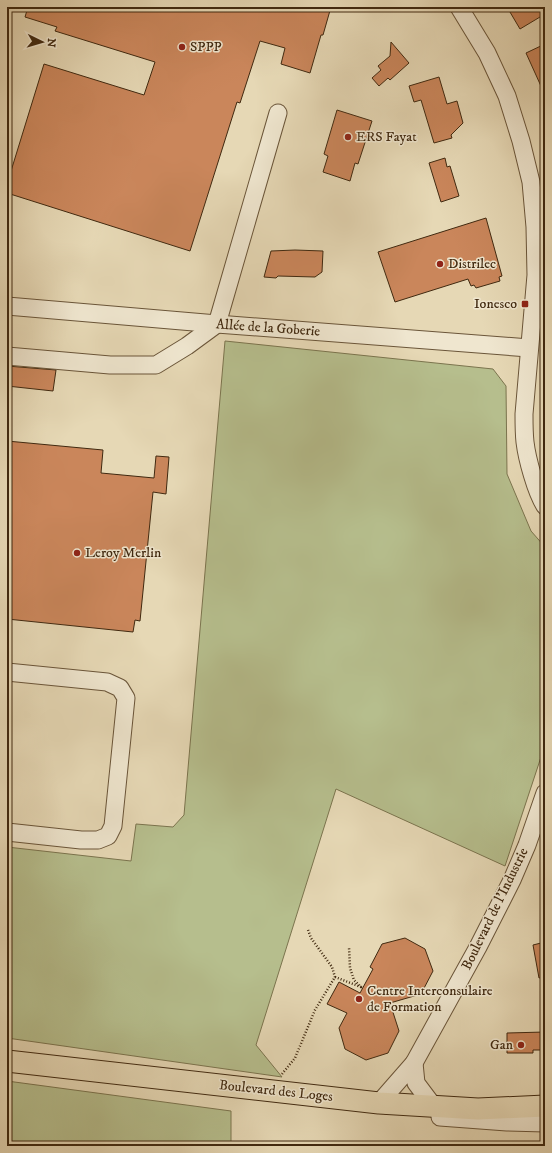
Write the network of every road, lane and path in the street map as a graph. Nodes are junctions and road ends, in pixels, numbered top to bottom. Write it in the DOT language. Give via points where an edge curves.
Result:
graph roads {
  1 [pos="460,7"];
  2 [pos="278,113"];
  3 [pos="7,306"];
  4 [pos="216,324"];
  5 [pos="529,348"];
  6 [pos="7,356"];
  7 [pos="545,506"];
  8 [pos="7,672"];
  9 [pos="545,793"];
  10 [pos="7,832"];
  11 [pos="308,930"];
  12 [pos="349,947"];
  13 [pos="335,977"];
  14 [pos="7,1061"];
  15 [pos="414,1063"];
  16 [pos="282,1074"];
  17 [pos="379,1103"];
  18 [pos="545,1106"];
  19 [pos="434,1107"];
  20 [pos="545,1123"];
  1 -- 5 [label="street" via="487,53 507,96 531,182 536,228 536,275"];
  2 -- 4 [label="street"];
  3 -- 4 [label="street, Allée de la Goberie"];
  4 -- 5 [label="street, Allée de la Goberie"];
  4 -- 6 [label="street" via="156,365 110,365"];
  5 -- 7 [label="street" via="524,414 525,442 534,478"];
  8 -- 10 [label="street" via="107,682 120,688 126,698 113,826 108,836 98,840 81,840"];
  9 -- 15 [label="street, Boulevard de l'Industrie" via="512,880"];
  11 -- 13 [label="path" via="332,967"];
  12 -- 13 [label="path" via="350,968 354,980 361,987"];
  13 -- 16 [label="path" via="315,1010 295,1058"];
  14 -- 17 [label="main road, Boulevard des Loges"];
  15 -- 17 [label="street, Boulevard de l'Industrie"];
  15 -- 19 [label="street" via="416,1083"];
  17 -- 19 [label="main road, Boulevard des Loges"];
  17 -- 20 [label="street" via="437,1116"];
  18 -- 19 [label="main road, Boulevard des Loges" via="478,1109"];
}
